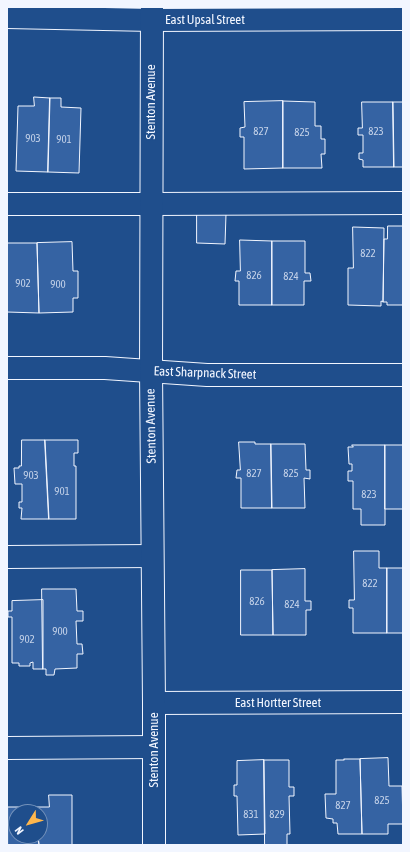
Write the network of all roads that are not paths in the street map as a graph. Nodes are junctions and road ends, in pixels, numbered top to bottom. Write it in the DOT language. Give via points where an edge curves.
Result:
graph roads {
  1 [pos="152,13"];
  2 [pos="7,17"];
  3 [pos="403,19"];
  4 [pos="403,203"];
  5 [pos="7,204"];
  6 [pos="151,204"];
  7 [pos="7,368"];
  8 [pos="151,371"];
  9 [pos="403,375"];
  10 [pos="152,556"];
  11 [pos="7,557"];
  12 [pos="403,702"];
  13 [pos="154,703"];
  14 [pos="154,747"];
  15 [pos="7,748"];
  16 [pos="154,845"];
  1 -- 2 [label="street, East Upsal Street"];
  1 -- 3 [label="street, East Upsal Street"];
  1 -- 6 [label="street, Stenton Avenue"];
  4 -- 6 [label="street"];
  5 -- 6 [label="street"];
  6 -- 8 [label="street, Stenton Avenue"];
  7 -- 8 [label="street, East Sharpnack Street" via="105,368"];
  8 -- 9 [label="street, East Sharpnack Street" via="207,376"];
  8 -- 10 [label="street, Stenton Avenue"];
  10 -- 11 [label="street"];
  10 -- 13 [label="street, Stenton Avenue"];
  12 -- 13 [label="street, East Hortter Street"];
  13 -- 14 [label="street, Stenton Avenue"];
  14 -- 15 [label="street"];
  14 -- 16 [label="street, Stenton Avenue"];
}
